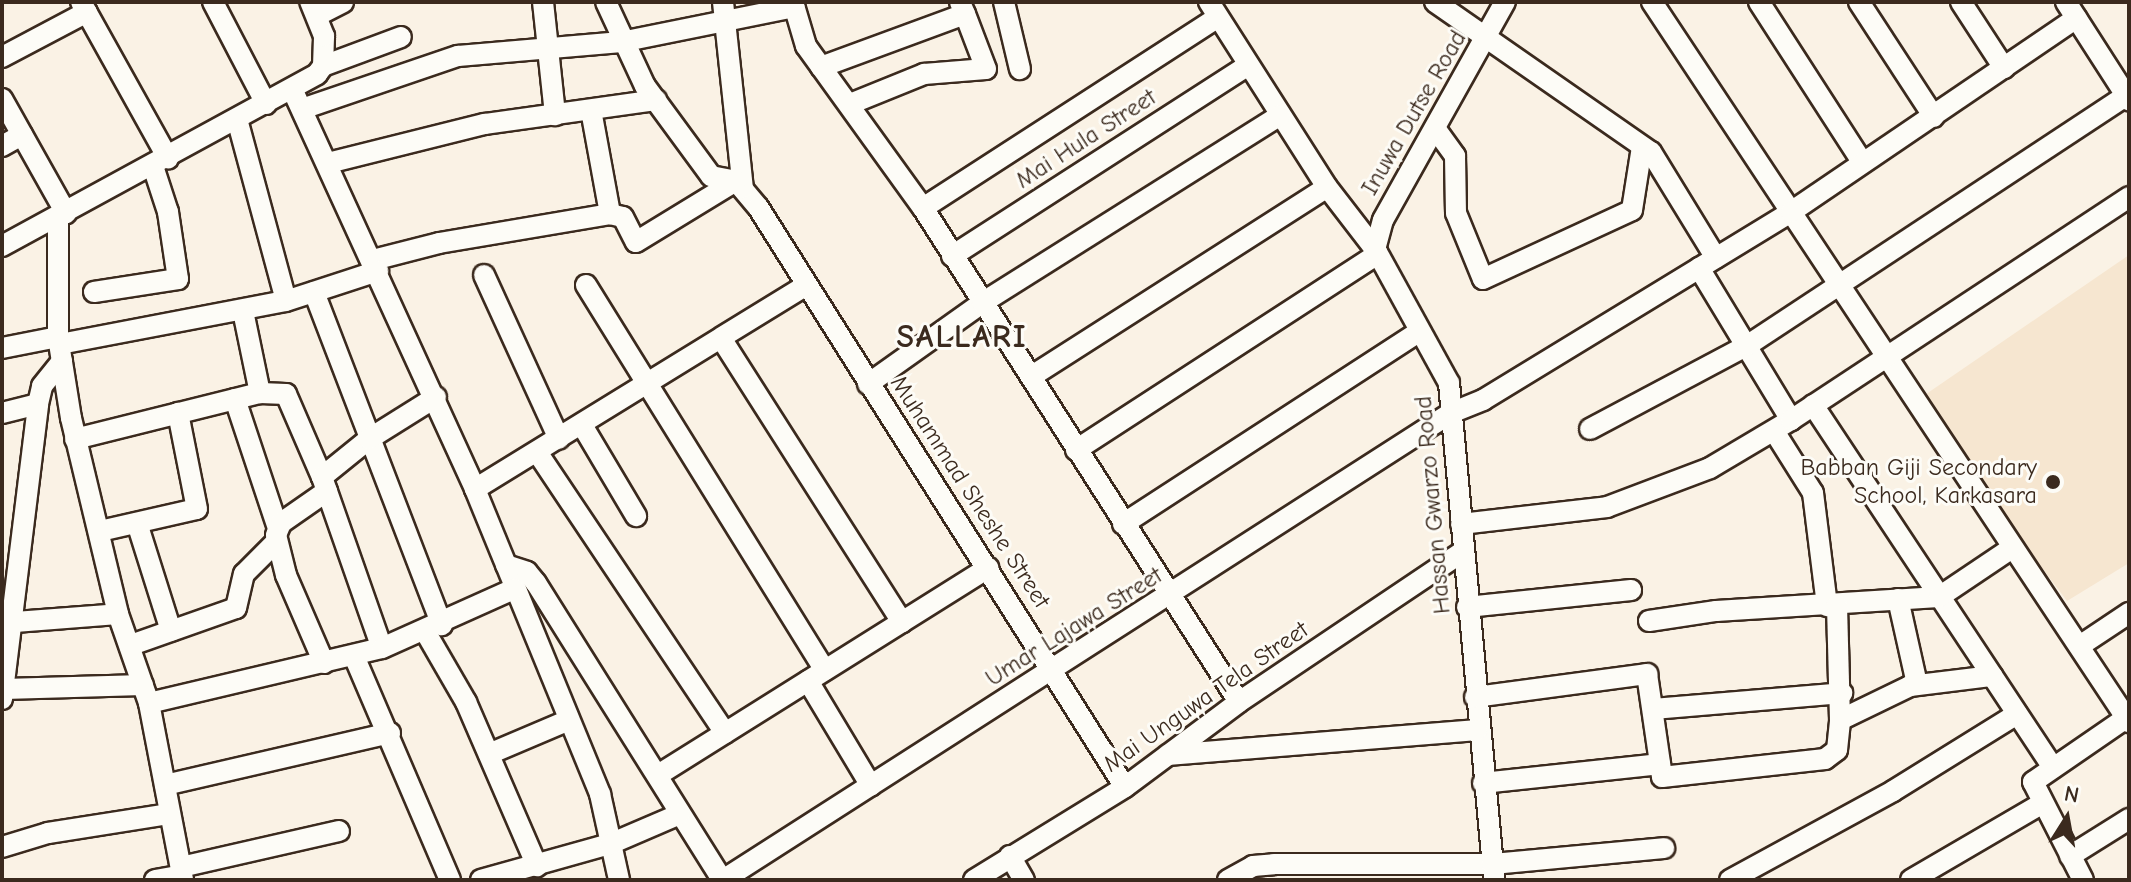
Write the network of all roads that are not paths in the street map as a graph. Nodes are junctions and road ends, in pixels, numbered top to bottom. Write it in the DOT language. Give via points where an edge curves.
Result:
graph roads {
  1 [pos="213,2"];
  2 [pos="343,2"];
  3 [pos="543,2"];
  4 [pos="606,2"];
  5 [pos="1004,2"];
  6 [pos="1435,2"];
  7 [pos="1505,2"];
  8 [pos="1652,2"];
  9 [pos="1759,2"];
  10 [pos="1859,2"];
  11 [pos="1961,2"];
  12 [pos="793,4"];
  13 [pos="84,7"];
  14 [pos="962,8"];
  15 [pos="314,9"];
  16 [pos="1213,10"];
  17 [pos="2071,10"];
  18 [pos="725,12"];
  19 [pos="1487,36"];
  20 [pos="401,37"];
  21 [pos="621,42"];
  22 [pos="550,46"];
  23 [pos="2,57"];
  24 [pos="1248,65"];
  25 [pos="323,66"];
  26 [pos="821,67"];
  27 [pos="2004,68"];
  28 [pos="1020,69"];
  29 [pos="2128,98"];
  30 [pos="2,99"];
  31 [pos="298,100"];
  32 [pos="656,100"];
  33 [pos="266,104"];
  34 [pos="850,104"];
  35 [pos="591,110"];
  36 [pos="555,115"];
  37 [pos="1280,115"];
  38 [pos="1934,117"];
  39 [pos="237,119"];
  40 [pos="1437,131"];
  41 [pos="22,135"];
  42 [pos="2,146"];
  43 [pos="1642,147"];
  44 [pos="161,162"];
  45 [pos="1862,162"];
  46 [pos="328,163"];
  47 [pos="740,185"];
  48 [pos="1327,187"];
  49 [pos="2129,197"];
  50 [pos="923,208"];
  51 [pos="1791,212"];
  52 [pos="610,214"];
  53 [pos="62,215"];
  54 [pos="2,246"];
  55 [pos="1377,252"];
  56 [pos="952,256"];
  57 [pos="1707,263"];
  58 [pos="376,266"];
  59 [pos="484,275"];
  60 [pos="586,285"];
  61 [pos="1836,285"];
  62 [pos="805,286"];
  63 [pos="94,292"];
  64 [pos="314,292"];
  65 [pos="286,301"];
  66 [pos="982,303"];
  67 [pos="243,311"];
  68 [pos="1420,331"];
  69 [pos="721,338"];
  70 [pos="1748,345"];
  71 [pos="2,348"];
  72 [pos="60,348"];
  73 [pos="1884,356"];
  74 [pos="1032,376"];
  75 [pos="649,383"];
  76 [pos="868,384"];
  77 [pos="260,393"];
  78 [pos="436,397"];
  79 [pos="235,399"];
  80 [pos="38,404"];
  81 [pos="1813,405"];
  82 [pos="2,413"];
  83 [pos="178,413"];
  84 [pos="1451,413"];
  85 [pos="582,425"];
  86 [pos="1782,426"];
  87 [pos="1590,429"];
  88 [pos="75,439"];
  89 [pos="369,439"];
  90 [pos="559,439"];
  91 [pos="1076,450"];
  92 [pos="537,452"];
  93 [pos="324,484"];
  94 [pos="475,489"];
  95 [pos="636,516"];
  96 [pos="137,523"];
  97 [pos="1123,524"];
  98 [pos="1461,524"];
  99 [pos="100,531"];
  100 [pos="277,535"];
  101 [pos="23,537"];
  102 [pos="2,538"];
  103 [pos="2012,548"];
  104 [pos="1464,551"];
  105 [pos="506,565"];
  106 [pos="988,568"];
  107 [pos="514,589"];
  108 [pos="1631,590"];
  109 [pos="1939,597"];
  110 [pos="1168,598"];
  111 [pos="1898,599"];
  112 [pos="1832,605"];
  113 [pos="1467,607"];
  114 [pos="2129,613"];
  115 [pos="118,614"];
  116 [pos="1649,621"];
  117 [pos="6,622"];
  118 [pos="902,622"];
  119 [pos="434,629"];
  120 [pos="171,631"];
  121 [pos="131,645"];
  122 [pos="2081,645"];
  123 [pos="382,648"];
  124 [pos="354,656"];
  125 [pos="324,663"];
  126 [pos="1055,670"];
  127 [pos="816,675"];
  128 [pos="1992,676"];
  129 [pos="1917,684"];
  130 [pos="1842,693"];
  131 [pos="3,694"];
  132 [pos="146,694"];
  133 [pos="1475,697"];
  134 [pos="1239,702"];
  135 [pos="1653,709"];
  136 [pos="2017,714"];
  137 [pos="2128,719"];
  138 [pos="569,720"];
  139 [pos="1840,720"];
  140 [pos="1477,730"];
  141 [pos="390,733"];
  142 [pos="725,733"];
  143 [pos="489,754"];
  144 [pos="1168,755"];
  145 [pos="1660,764"];
  146 [pos="2053,768"];
  147 [pos="658,775"];
  148 [pos="1483,783"];
  149 [pos="165,785"];
  150 [pos="871,786"];
  151 [pos="1125,787"];
  152 [pos="2041,804"];
  153 [pos="170,814"];
  154 [pos="680,814"];
  155 [pos="2129,819"];
  156 [pos="339,831"];
  157 [pos="610,844"];
  158 [pos="2,847"];
  159 [pos="1664,848"];
  160 [pos="1010,856"];
  161 [pos="2070,856"];
  162 [pos="528,872"];
  163 [pos="1369,872"];
  164 [pos="1493,872"];
  165 [pos="1254,873"];
  166 [pos="182,874"];
  167 [pos="155,880"];
  168 [pos="450,880"];
  169 [pos="481,880"];
  170 [pos="619,880"];
  171 [pos="723,880"];
  172 [pos="974,880"];
  173 [pos="1024,880"];
  174 [pos="1228,880"];
  175 [pos="1730,880"];
  176 [pos="1911,880"];
  177 [pos="2082,880"];
  1 -- 33 [label="street"];
  2 -- 15 [label="street"];
  3 -- 22 [label="street"];
  4 -- 21 [label="street"];
  5 -- 28 [label="street"];
  6 -- 19 [label="street"];
  7 -- 19 [label="street, Inuwa Dutse Road"];
  8 -- 51 [label="street"];
  9 -- 45 [label="street"];
  10 -- 38 [label="street"];
  11 -- 27 [label="street"];
  12 -- 18 [label="street"];
  12 -- 26 [label="street" via="799,32"];
  13 -- 23 [label="street"];
  13 -- 44 [label="street"];
  14 -- 26 [label="street"];
  14 -- 34 [label="street" via="986,69 917,76"];
  15 -- 25 [label="street" via="324,36"];
  16 -- 24 [label="street, Hassan Gwarzo Road"];
  16 -- 50 [label="street"];
  17 -- 27 [label="street, Umar Lajawa Street"];
  17 -- 29 [label="street"];
  18 -- 21 [label="street"];
  18 -- 47 [label="street"];
  19 -- 40 [label="street, Inuwa Dutse Road"];
  19 -- 43 [label="street"];
  20 -- 25 [label="street"];
  21 -- 22 [label="street"];
  21 -- 32 [label="street"];
  22 -- 31 [label="street" via="458,56"];
  22 -- 36 [label="street"];
  24 -- 37 [label="street, Hassan Gwarzo Road"];
  24 -- 56 [label="street, Mai Hula Street"];
  25 -- 31 [label="street"];
  26 -- 34 [label="street"];
  27 -- 38 [label="street, Umar Lajawa Street"];
  29 -- 61 [label="street"];
  30 -- 41 [label="street"];
  31 -- 33 [label="street"];
  31 -- 46 [label="street"];
  32 -- 35 [label="street"];
  32 -- 47 [label="street" via="711,176"];
  33 -- 39 [label="street"];
  34 -- 50 [label="street"];
  35 -- 36 [label="street"];
  35 -- 52 [label="street"];
  36 -- 46 [label="street" via="485,124"];
  37 -- 48 [label="street, Hassan Gwarzo Road"];
  37 -- 66 [label="street"];
  38 -- 45 [label="street, Umar Lajawa Street"];
  39 -- 44 [label="street"];
  39 -- 65 [label="street"];
  40 -- 43 [label="street" via="1455,156 1456,213 1483,279 1632,210"];
  40 -- 55 [label="street, Inuwa Dutse Road" via="1383,220"];
  41 -- 42 [label="street"];
  41 -- 53 [label="street"];
  43 -- 57 [label="street" via="1651,152"];
  44 -- 53 [label="street"];
  44 -- 63 [label="street" via="178,279"];
  45 -- 51 [label="street, Umar Lajawa Street"];
  46 -- 58 [label="street"];
  47 -- 52 [label="street" via="636,242 623,217"];
  47 -- 62 [label="street, Muhammad Sheshe Street"];
  48 -- 55 [label="street, Hassan Gwarzo Road"];
  48 -- 74 [label="street"];
  49 -- 73 [label="street"];
  50 -- 56 [label="street"];
  51 -- 57 [label="street, Umar Lajawa Street"];
  51 -- 61 [label="street"];
  52 -- 58 [label="street" via="439,243"];
  53 -- 54 [label="street"];
  53 -- 72 [label="street"];
  55 -- 68 [label="street, Hassan Gwarzo Road"];
  55 -- 91 [label="street"];
  56 -- 66 [label="street"];
  57 -- 70 [label="street"];
  57 -- 84 [label="street, Umar Lajawa Street" via="1483,400"];
  58 -- 64 [label="street"];
  58 -- 78 [label="street"];
  59 -- 90 [label="street"];
  60 -- 75 [label="street"];
  61 -- 70 [label="street"];
  61 -- 73 [label="street"];
  62 -- 69 [label="street"];
  62 -- 76 [label="street, Muhammad Sheshe Street"];
  64 -- 65 [label="street"];
  64 -- 89 [label="street"];
  65 -- 67 [label="street"];
  66 -- 74 [label="street"];
  66 -- 76 [label="street"];
  67 -- 72 [label="street"];
  67 -- 77 [label="street"];
  68 -- 84 [label="street, Hassan Gwarzo Road" via="1449,383"];
  68 -- 97 [label="street"];
  69 -- 75 [label="street"];
  69 -- 118 [label="street"];
  70 -- 86 [label="street"];
  70 -- 87 [label="street"];
  71 -- 72 [label="street"];
  72 -- 80 [label="street"];
  72 -- 88 [label="street"];
  73 -- 81 [label="street"];
  73 -- 103 [label="street"];
  74 -- 91 [label="street"];
  75 -- 85 [label="street"];
  75 -- 127 [label="street"];
  76 -- 106 [label="street, Muhammad Sheshe Street"];
  77 -- 79 [label="street"];
  77 -- 93 [label="street" via="290,398"];
  78 -- 89 [label="street"];
  78 -- 94 [label="street"];
  79 -- 83 [label="street"];
  79 -- 100 [label="street"];
  80 -- 82 [label="street"];
  80 -- 101 [label="street"];
  81 -- 86 [label="street"];
  81 -- 109 [label="street"];
  83 -- 88 [label="street"];
  83 -- 96 [label="street" via="199,506"];
  84 -- 98 [label="street, Hassan Gwarzo Road"];
  84 -- 110 [label="street, Umar Lajawa Street"];
  85 -- 90 [label="street"];
  85 -- 95 [label="street"];
  86 -- 98 [label="street" via="1710,468 1622,503"];
  86 -- 112 [label="street" via="1813,493"];
  88 -- 99 [label="street"];
  89 -- 93 [label="street"];
  89 -- 119 [label="street"];
  90 -- 92 [label="street"];
  91 -- 97 [label="street"];
  92 -- 94 [label="street"];
  92 -- 142 [label="street"];
  93 -- 100 [label="street"];
  93 -- 123 [label="street"];
  94 -- 105 [label="street"];
  96 -- 99 [label="street"];
  96 -- 120 [label="street"];
  97 -- 110 [label="street"];
  98 -- 104 [label="street, Hassan Gwarzo Road"];
  99 -- 115 [label="street"];
  100 -- 120 [label="street" via="244,574 236,608"];
  100 -- 125 [label="street"];
  101 -- 102 [label="street"];
  101 -- 117 [label="street"];
  103 -- 109 [label="street"];
  103 -- 122 [label="street"];
  104 -- 113 [label="street, Hassan Gwarzo Road"];
  104 -- 134 [label="street, Mai Unguwa Tela Street"];
  105 -- 107 [label="street"];
  105 -- 147 [label="street" via="527,572 536,583"];
  106 -- 118 [label="street"];
  106 -- 126 [label="street, Muhammad Sheshe Street"];
  107 -- 119 [label="street"];
  107 -- 138 [label="street"];
  108 -- 113 [label="street"];
  109 -- 111 [label="street"];
  109 -- 128 [label="street"];
  110 -- 126 [label="street, Umar Lajawa Street"];
  110 -- 134 [label="street"];
  111 -- 112 [label="street"];
  111 -- 129 [label="street"];
  112 -- 116 [label="street"];
  112 -- 130 [label="street"];
  113 -- 133 [label="street, Hassan Gwarzo Road"];
  114 -- 122 [label="street"];
  115 -- 117 [label="street"];
  115 -- 121 [label="street"];
  117 -- 131 [label="street"];
  118 -- 127 [label="street"];
  119 -- 123 [label="street"];
  119 -- 143 [label="street"];
  120 -- 121 [label="street"];
  121 -- 132 [label="street"];
  122 -- 137 [label="street"];
  123 -- 124 [label="street"];
  124 -- 125 [label="street"];
  124 -- 141 [label="street"];
  125 -- 132 [label="street"];
  126 -- 150 [label="street, Umar Lajawa Street"];
  126 -- 151 [label="street, Muhammad Sheshe Street"];
  127 -- 142 [label="street"];
  127 -- 150 [label="street"];
  128 -- 129 [label="street"];
  128 -- 136 [label="street"];
  129 -- 139 [label="street"];
  130 -- 135 [label="street"];
  130 -- 139 [label="street"];
  131 -- 132 [label="street"];
  132 -- 149 [label="street"];
  133 -- 135 [label="street" via="1647,674"];
  133 -- 140 [label="street, Hassan Gwarzo Road"];
  134 -- 144 [label="street, Mai Unguwa Tela Street"];
  135 -- 145 [label="street"];
  136 -- 146 [label="street"];
  136 -- 175 [label="street" via="1893,791"];
  137 -- 146 [label="street"];
  138 -- 143 [label="street"];
  138 -- 157 [label="street" via="600,794"];
  139 -- 145 [label="street" via="1837,750 1825,759 1666,777"];
  140 -- 144 [label="street"];
  140 -- 148 [label="street, Hassan Gwarzo Road"];
  141 -- 149 [label="street"];
  141 -- 168 [label="street"];
  142 -- 147 [label="street"];
  143 -- 162 [label="street"];
  144 -- 151 [label="street, Mai Unguwa Tela Street"];
  145 -- 148 [label="street"];
  146 -- 152 [label="street" via="2033,782"];
  147 -- 154 [label="street"];
  148 -- 164 [label="street, Hassan Gwarzo Road"];
  149 -- 153 [label="street"];
  150 -- 171 [label="street, Umar Lajawa Street"];
  151 -- 160 [label="street, Mai Unguwa Tela Street"];
  152 -- 161 [label="street"];
  152 -- 176 [label="street"];
  153 -- 158 [label="street" via="48,833"];
  153 -- 166 [label="street"];
  154 -- 157 [label="street"];
  154 -- 171 [label="street"];
  155 -- 161 [label="street"];
  156 -- 166 [label="street"];
  157 -- 162 [label="street"];
  157 -- 170 [label="street"];
  159 -- 164 [label="street"];
  160 -- 172 [label="street, Mai Unguwa Tela Street"];
  160 -- 173 [label="street"];
  161 -- 177 [label="street"];
  162 -- 169 [label="street"];
  163 -- 164 [label="street"];
  163 -- 165 [label="street"];
  165 -- 174 [label="street"];
  166 -- 167 [label="street"];
}
